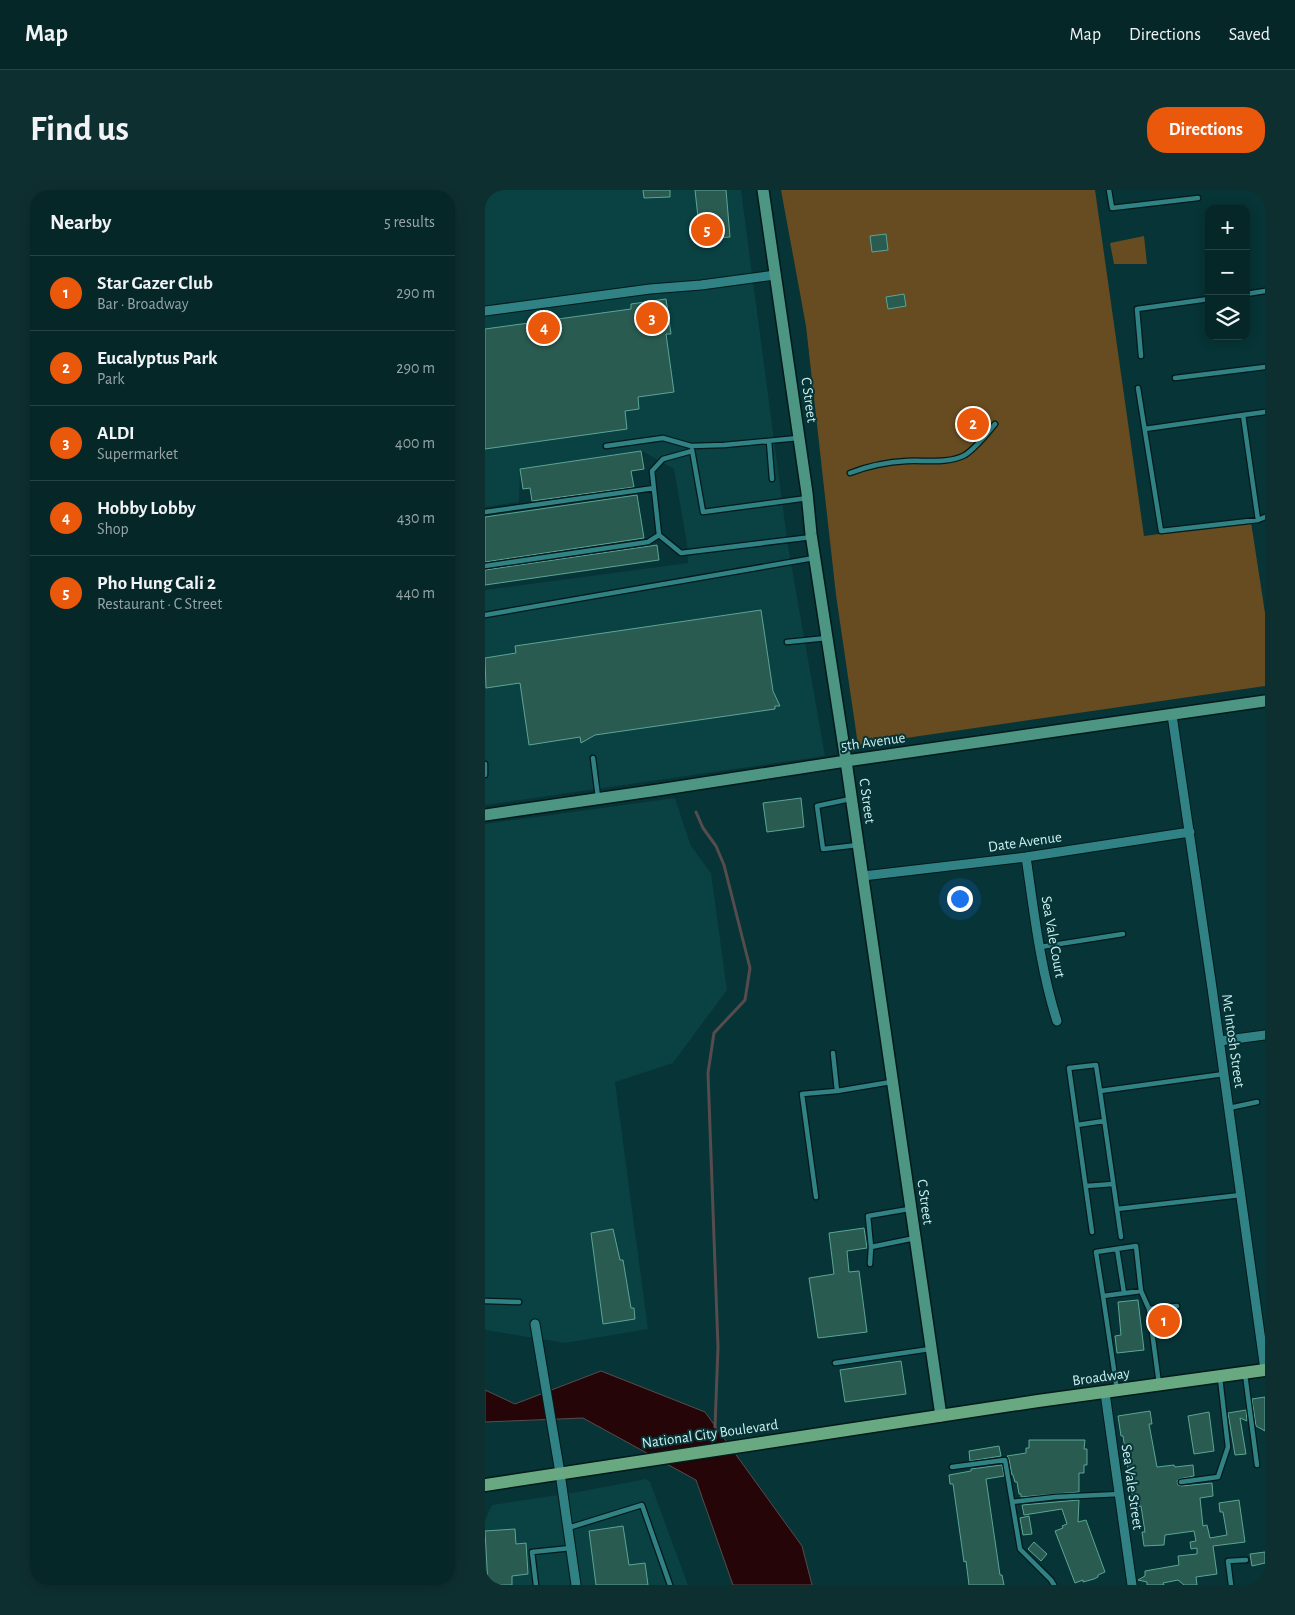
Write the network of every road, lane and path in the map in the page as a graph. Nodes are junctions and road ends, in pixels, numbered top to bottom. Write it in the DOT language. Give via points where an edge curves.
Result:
graph roads {
  1 [pos="763,190"];
  2 [pos="1109,190"];
  3 [pos="1198,198"];
  4 [pos="775,275"];
  5 [pos="1265,291"];
  6 [pos="1250,293"];
  7 [pos="1205,300"];
  8 [pos="485,311"];
  9 [pos="1141,356"];
  10 [pos="1265,367"];
  11 [pos="1175,378"];
  12 [pos="1138,388"];
  13 [pos="1265,412"];
  14 [pos="1243,415"];
  15 [pos="995,424"];
  16 [pos="1145,429"];
  17 [pos="799,438"];
  18 [pos="769,441"];
  19 [pos="606,446"];
  20 [pos="691,448"];
  21 [pos="850,473"];
  22 [pos="772,478"];
  23 [pos="654,488"];
  24 [pos="808,498"];
  25 [pos="485,512"];
  26 [pos="1265,517"];
  27 [pos="1258,520"];
  28 [pos="659,535"];
  29 [pos="812,537"];
  30 [pos="815,558"];
  31 [pos="485,566"];
  32 [pos="485,615"];
  33 [pos="827,638"];
  34 [pos="787,642"];
  35 [pos="1265,701"];
  36 [pos="1172,715"];
  37 [pos="593,758"];
  38 [pos="846,761"];
  39 [pos="485,764"];
  40 [pos="485,774"];
  41 [pos="599,798"];
  42 [pos="851,799"];
  43 [pos="485,815"];
  44 [pos="1190,832"];
  45 [pos="858,845"];
  46 [pos="1026,857"];
  47 [pos="863,876"];
  48 [pos="1123,934"];
  49 [pos="1040,947"];
  50 [pos="1057,1020"];
  51 [pos="1265,1035"];
  52 [pos="1220,1041"];
  53 [pos="833,1053"];
  54 [pos="1224,1074"];
  55 [pos="893,1082"];
  56 [pos="837,1091"];
  57 [pos="1100,1091"];
  58 [pos="1257,1102"];
  59 [pos="1229,1108"];
  60 [pos="1104,1121"];
  61 [pos="1077,1125"];
  62 [pos="1113,1184"];
  63 [pos="1086,1186"];
  64 [pos="1241,1195"];
  65 [pos="816,1197"];
  66 [pos="911,1209"];
  67 [pos="1117,1209"];
  68 [pos="1092,1232"];
  69 [pos="1121,1237"];
  70 [pos="915,1238"];
  71 [pos="871,1247"];
  72 [pos="1117,1249"];
  73 [pos="870,1264"];
  74 [pos="1141,1291"];
  75 [pos="1124,1293"];
  76 [pos="1103,1296"];
  77 [pos="485,1301"];
  78 [pos="519,1302"];
  79 [pos="1177,1306"];
  80 [pos="1149,1308"];
  81 [pos="535,1324"];
  82 [pos="1262,1326"];
  83 [pos="931,1349"];
  84 [pos="835,1363"];
  85 [pos="1265,1370"];
  86 [pos="1245,1373"];
  87 [pos="1220,1377"];
  88 [pos="1159,1386"];
  89 [pos="1111,1392"];
  90 [pos="941,1416"];
  91 [pos="1257,1465"];
  92 [pos="952,1468"];
  93 [pos="560,1472"];
  94 [pos="1181,1482"];
  95 [pos="485,1485"];
  96 [pos="1119,1494"];
  97 [pos="1012,1502"];
  98 [pos="568,1528"];
  99 [pos="571,1548"];
  100 [pos="1246,1560"];
  101 [pos="536,1585"];
  102 [pos="576,1585"];
  103 [pos="670,1585"];
  104 [pos="1054,1585"];
  105 [pos="1132,1585"];
  106 [pos="1231,1585"];
  1 -- 4 [label="main road, C Street"];
  2 -- 3 [label="lane" via="1112,208"];
  4 -- 8 [label="street"];
  4 -- 17 [label="main road, C Street"];
  5 -- 6 [label="lane"];
  7 -- 9 [label="lane" via="1137,309"];
  10 -- 11 [label="lane"];
  12 -- 16 [label="lane"];
  13 -- 14 [label="lane"];
  14 -- 16 [label="lane"];
  14 -- 27 [label="lane"];
  15 -- 21 [label="lane" via="978,444 951,460 907,461"];
  16 -- 27 [label="lane" via="1161,531"];
  17 -- 18 [label="lane"];
  17 -- 24 [label="main road, C Street"];
  18 -- 20 [label="lane"];
  18 -- 22 [label="lane"];
  19 -- 20 [label="lane" via="663,438"];
  20 -- 23 [label="lane" via="663,459 652,471"];
  20 -- 24 [label="lane" via="703,512"];
  23 -- 25 [label="lane"];
  23 -- 28 [label="lane"];
  24 -- 29 [label="main road, C Street"];
  26 -- 27 [label="lane"];
  28 -- 29 [label="lane" via="681,553"];
  28 -- 31 [label="lane" via="648,542"];
  29 -- 30 [label="main road, C Street"];
  30 -- 32 [label="lane"];
  30 -- 33 [label="main road, C Street"];
  33 -- 34 [label="lane"];
  33 -- 38 [label="main road, C Street"];
  35 -- 36 [label="main road, 5th Avenue"];
  36 -- 38 [label="main road, 5th Avenue"];
  36 -- 44 [label="street, Mc Intosh Street"];
  37 -- 41 [label="lane"];
  38 -- 41 [label="main road, 5th Avenue"];
  38 -- 42 [label="main road, C Street"];
  39 -- 40 [label="lane"];
  41 -- 43 [label="main road, 5th Avenue"];
  42 -- 45 [label="main road, C Street"];
  42 -- 45 [label="lane" via="817,806 823,849"];
  44 -- 46 [label="street, Date Avenue"];
  44 -- 52 [label="street, Mc Intosh Street"];
  45 -- 47 [label="main road, C Street"];
  46 -- 47 [label="street, Date Avenue"];
  46 -- 49 [label="street, Sea Vale Court"];
  47 -- 55 [label="main road, C Street"];
  48 -- 49 [label="lane"];
  49 -- 50 [label="street, Sea Vale Court" via="1049,997"];
  51 -- 52 [label="street"];
  52 -- 54 [label="street, Mc Intosh Street"];
  53 -- 56 [label="lane"];
  54 -- 57 [label="lane"];
  54 -- 59 [label="street, Mc Intosh Street"];
  55 -- 56 [label="lane"];
  55 -- 66 [label="main road, C Street"];
  56 -- 65 [label="lane" via="802,1094"];
  57 -- 60 [label="lane"];
  57 -- 61 [label="lane" via="1097,1065 1069,1068"];
  58 -- 59 [label="lane"];
  59 -- 64 [label="street, Mc Intosh Street"];
  60 -- 61 [label="lane"];
  60 -- 62 [label="lane"];
  61 -- 63 [label="lane"];
  62 -- 63 [label="lane"];
  62 -- 67 [label="lane"];
  63 -- 68 [label="lane"];
  64 -- 67 [label="lane"];
  64 -- 82 [label="street, Mc Intosh Street"];
  66 -- 70 [label="main road, C Street"];
  66 -- 71 [label="lane" via="868,1216"];
  67 -- 69 [label="lane"];
  70 -- 71 [label="lane"];
  70 -- 83 [label="main road, C Street"];
  71 -- 73 [label="lane"];
  72 -- 74 [label="lane" via="1135,1246"];
  72 -- 75 [label="lane"];
  72 -- 76 [label="lane" via="1096,1252"];
  74 -- 75 [label="lane"];
  74 -- 80 [label="lane"];
  75 -- 76 [label="lane"];
  76 -- 89 [label="lane"];
  77 -- 78 [label="lane"];
  79 -- 80 [label="lane"];
  80 -- 88 [label="lane"];
  81 -- 93 [label="street"];
  82 -- 85 [label="street, Mc Intosh Street"];
  83 -- 84 [label="lane"];
  83 -- 90 [label="main road, C Street"];
  85 -- 86 [label="main road, Broadway"];
  86 -- 87 [label="main road, Broadway"];
  86 -- 91 [label="lane"];
  87 -- 88 [label="main road, Broadway"];
  87 -- 94 [label="lane" via="1228,1447 1218,1477"];
  88 -- 89 [label="main road, Broadway"];
  89 -- 90 [label="main road, Broadway"];
  89 -- 96 [label="street, Sea Vale Street"];
  90 -- 93 [label="main road, National City Boulevard"];
  92 -- 97 [label="lane" via="1005,1460"];
  93 -- 95 [label="main road, National City Boulevard"];
  93 -- 98 [label="street"];
  96 -- 97 [label="lane"];
  96 -- 105 [label="street, Sea Vale Street"];
  97 -- 104 [label="lane" via="1019,1549"];
  98 -- 99 [label="street"];
  98 -- 103 [label="lane" via="642,1505"];
  99 -- 101 [label="lane" via="532,1552"];
  99 -- 102 [label="street"];
  100 -- 106 [label="lane" via="1228,1561"];
}
